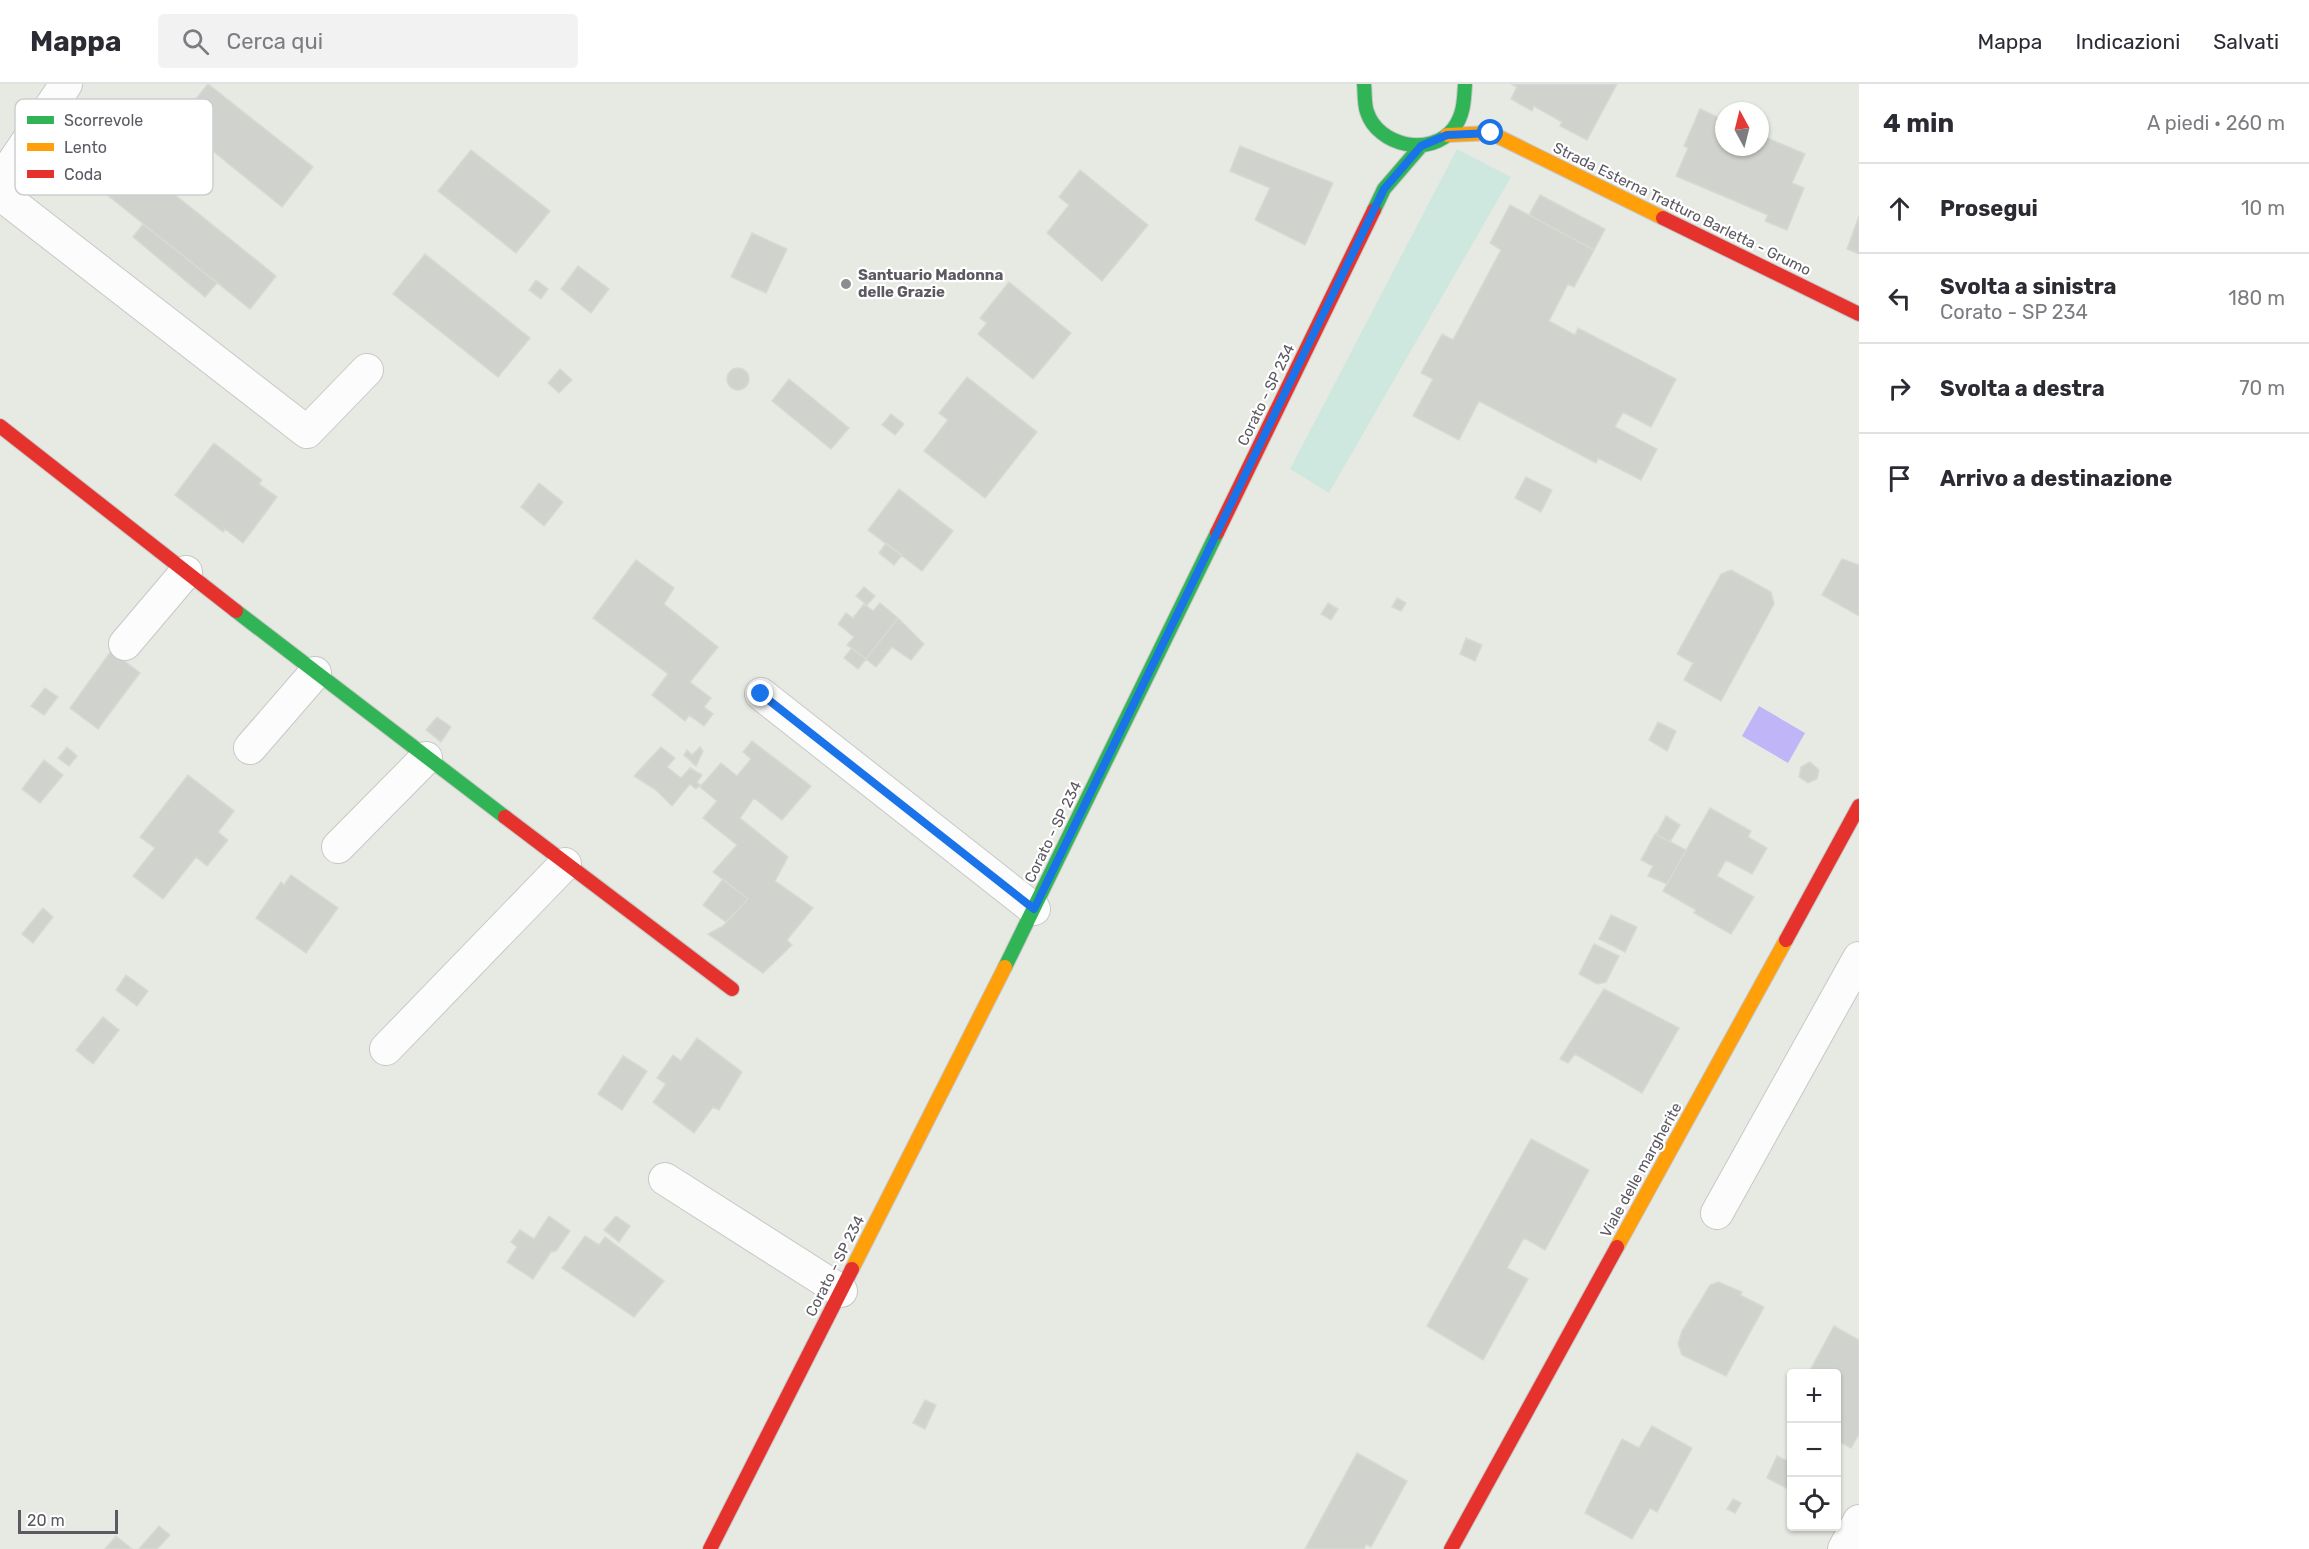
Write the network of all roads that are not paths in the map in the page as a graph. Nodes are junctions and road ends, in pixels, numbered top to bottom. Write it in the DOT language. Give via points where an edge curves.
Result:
graph roads {
  1 [pos="66,84"];
  2 [pos="1358,84"];
  3 [pos="1465,84"];
  4 [pos="1363,91"];
  5 [pos="1466,98"];
  6 [pos="56,99"];
  7 [pos="1376,128"];
  8 [pos="1491,133"];
  9 [pos="1447,135"];
  10 [pos="1421,146"];
  11 [pos="1378,148"];
  12 [pos="15,160"];
  13 [pos="1381,169"];
  14 [pos="0,182"];
  15 [pos="1384,189"];
  16 [pos="0,194"];
  17 [pos="1859,314"];
  18 [pos="367,370"];
  19 [pos="0,426"];
  20 [pos="186,572"];
  21 [pos="125,644"];
  22 [pos="315,673"];
  23 [pos="761,694"];
  24 [pos="250,748"];
  25 [pos="426,758"];
  26 [pos="1859,806"];
  27 [pos="338,847"];
  28 [pos="565,864"];
  29 [pos="1034,909"];
  30 [pos="1859,958"];
  31 [pos="732,989"];
  32 [pos="386,1049"];
  33 [pos="665,1179"];
  34 [pos="1717,1213"];
  35 [pos="841,1291"];
  36 [pos="1859,1521"];
  37 [pos="710,1549"];
  38 [pos="1450,1549"];
  39 [pos="1844,1549"];
  1 -- 6 [label="street"];
  2 -- 4 [label="street"];
  3 -- 5 [label="street"];
  4 -- 7 [label="street" via="1366,114"];
  5 -- 8 [label="street, Strada Esterna Tratturo Barletta - Grumo"];
  5 -- 9 [label="street" via="1456,125"];
  7 -- 10 [label="street" via="1388,139"];
  7 -- 11 [label="street"];
  8 -- 9 [label="street, Strada Esterna Tratturo Barletta - Grumo"];
  8 -- 17 [label="street, Strada Esterna Tratturo Barletta - Grumo"];
  9 -- 10 [label="street, Corato - SP 234"];
  10 -- 15 [label="street, Corato - SP 234"];
  12 -- 14 [label="street"];
  13 -- 15 [label="street"];
  15 -- 29 [label="street, Corato - SP 234"];
  16 -- 18 [label="street" via="307,432"];
  19 -- 20 [label="street"];
  20 -- 21 [label="street"];
  20 -- 22 [label="street"];
  22 -- 24 [label="street"];
  22 -- 25 [label="street"];
  23 -- 29 [label="street"];
  25 -- 27 [label="street"];
  25 -- 28 [label="street"];
  26 -- 38 [label="street, Viale delle margherite"];
  28 -- 31 [label="street"];
  28 -- 32 [label="street"];
  29 -- 35 [label="street, Corato - SP 234"];
  30 -- 34 [label="street"];
  33 -- 35 [label="street"];
  35 -- 37 [label="street, Corato - SP 234"];
  36 -- 39 [label="street"];
}
